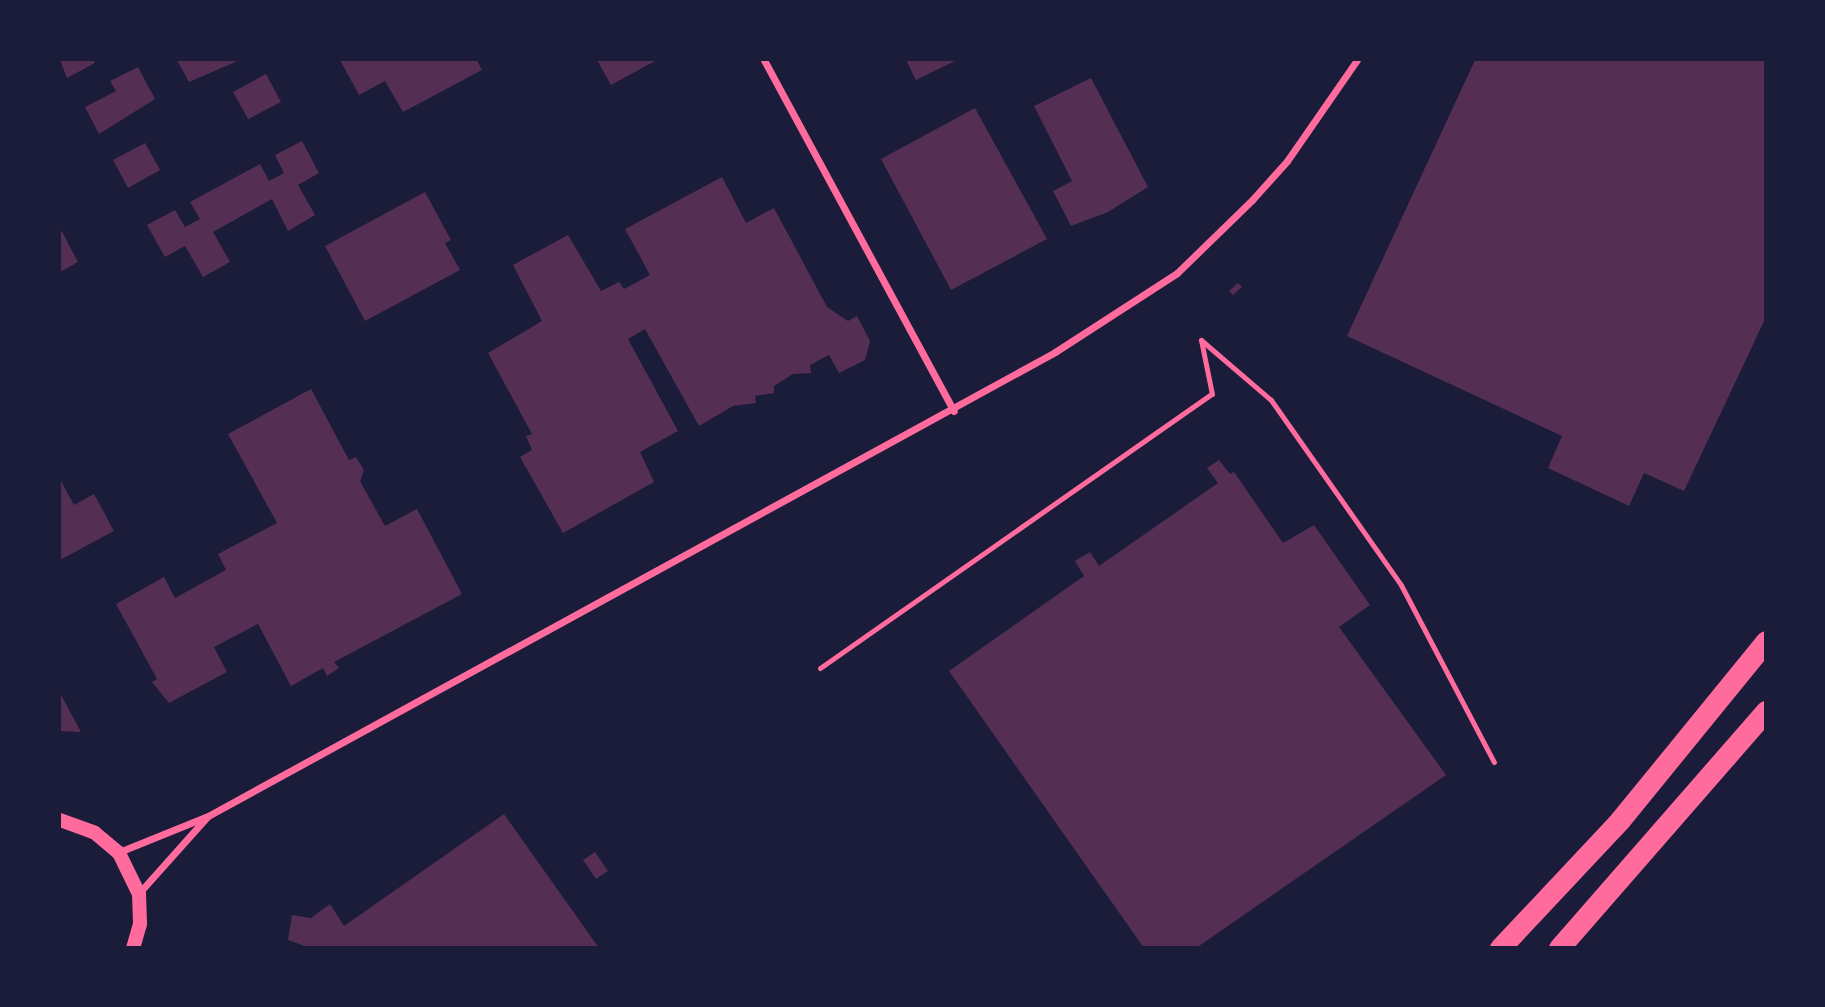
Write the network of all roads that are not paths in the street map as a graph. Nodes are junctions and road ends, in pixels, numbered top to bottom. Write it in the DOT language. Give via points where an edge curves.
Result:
graph roads {
  1 [pos="764,60"];
  2 [pos="1357,60"];
  3 [pos="954,411"];
  4 [pos="1766,641"];
  5 [pos="820,668"];
  6 [pos="1766,711"];
  7 [pos="1494,762"];
  8 [pos="208,816"];
  9 [pos="60,820"];
  10 [pos="119,853"];
  11 [pos="139,894"];
  12 [pos="133,947"];
  13 [pos="1500,947"];
  14 [pos="1559,947"];
  1 -- 3 [label="street"];
  2 -- 3 [label="street" via="1287,161 1177,273"];
  3 -- 8 [label="street"];
  4 -- 13 [label="highway" via="1620,820"];
  5 -- 7 [label="lane" via="1212,394 1201,340 1271,400 1401,585"];
  6 -- 14 [label="highway"];
  8 -- 10 [label="street"];
  8 -- 11 [label="street"];
  9 -- 10 [label="main road" via="95,833"];
  10 -- 11 [label="main road"];
  11 -- 12 [label="main road" via="140,924"];
}
